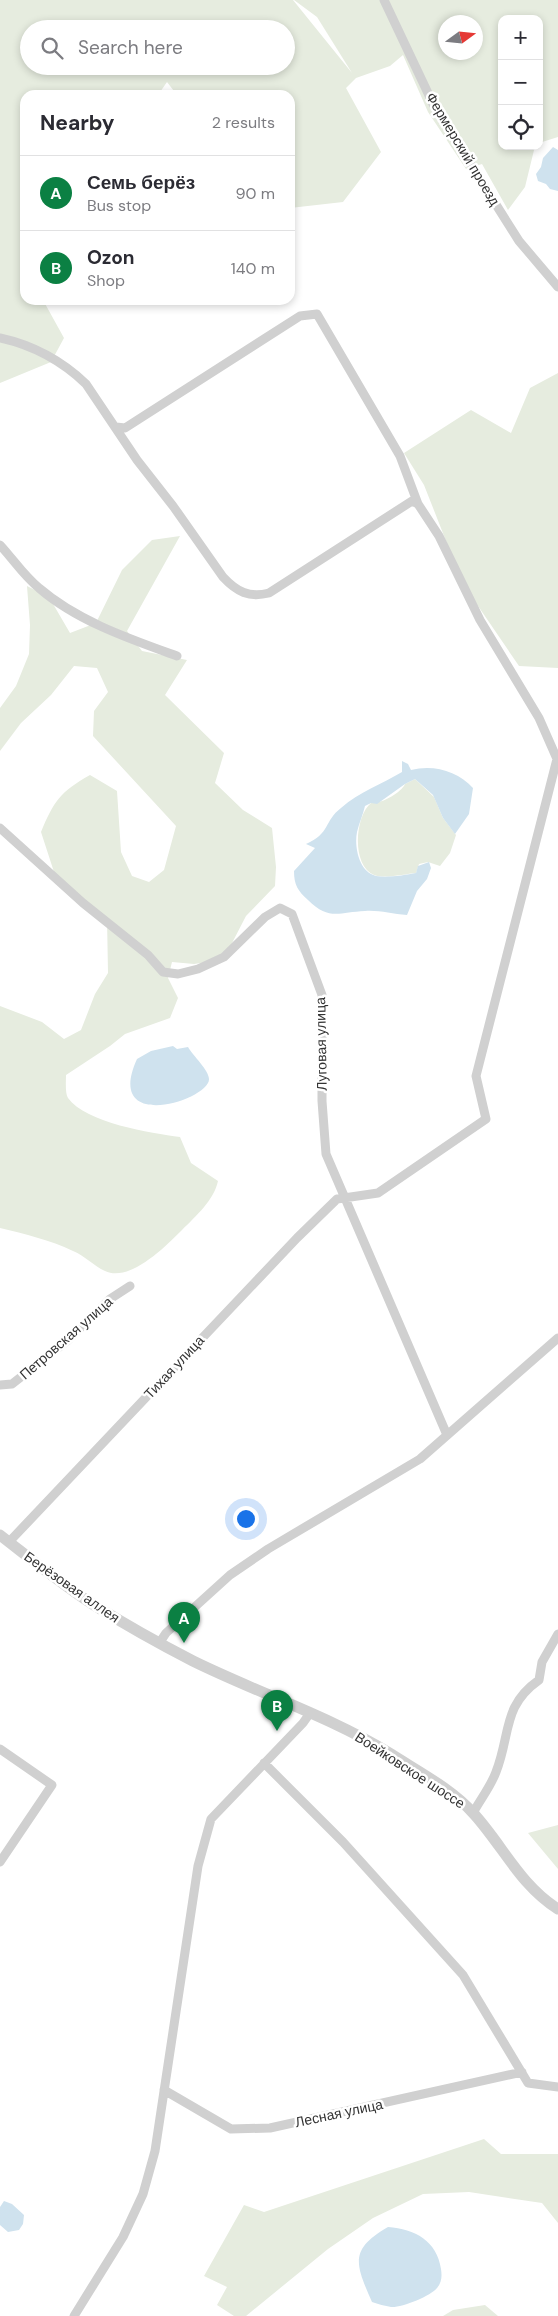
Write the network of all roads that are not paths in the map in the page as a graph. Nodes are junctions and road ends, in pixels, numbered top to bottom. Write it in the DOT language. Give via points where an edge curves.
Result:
graph roads {
  1 [pos="384,0"];
  2 [pos="558,287"];
  3 [pos="0,338"];
  4 [pos="116,427"];
  5 [pos="418,504"];
  6 [pos="0,545"];
  7 [pos="177,656"];
  8 [pos="0,828"];
  9 [pos="344,1198"];
  10 [pos="130,1286"];
  11 [pos="558,1338"];
  12 [pos="0,1385"];
  13 [pos="447,1435"];
  14 [pos="4,1539"];
  15 [pos="558,1634"];
  16 [pos="160,1642"];
  17 [pos="172,1650"];
  18 [pos="310,1713"];
  19 [pos="0,1749"];
  20 [pos="264,1763"];
  21 [pos="473,1813"];
  22 [pos="0,1862"];
  23 [pos="558,1909"];
  24 [pos="522,2072"];
  25 [pos="558,2087"];
  26 [pos="164,2090"];
  27 [pos="74,2316"];
  1 -- 2 [label="street, Фермерский проезд" via="435,108 519,241"];
  3 -- 4 [label="street" via="45,353 75,374 86,384"];
  4 -- 5 [label="street" via="223,577 246,595 269,593 412,502"];
  4 -- 5 [label="street" via="126,428 300,316 317,314 400,456"];
  5 -- 9 [label="street" via="439,536 480,620 539,718 557,759 476,1076 486,1119 378,1193"];
  6 -- 7 [label="street" via="51,597 88,620"];
  8 -- 9 [label="street, Луговая улица" via="83,903 148,955 163,972 178,974 198,969 224,957 265,917 280,908 292,914 322,995 322,1101 326,1154"];
  9 -- 13 [label="street, Луговая улица"];
  9 -- 14 [label="street, Тихая улица" via="337,1199 297,1238"];
  10 -- 12 [label="street, Петровская улица" via="12,1384"];
  11 -- 13 [label="street"];
  13 -- 16 [label="street" via="420,1459 230,1575 166,1632"];
  14 -- 16 [label="street, Берёзовая аллея" via="94,1605"];
  15 -- 21 [label="street" via="542,1662 539,1680 527,1688 513,1708 496,1774"];
  16 -- 17 [label="street, Берёзовая аллея"];
  17 -- 18 [label="street, Воейковское шоссе"];
  18 -- 20 [label="street"];
  18 -- 21 [label="street, Воейковское шоссе" via="391,1754 460,1800"];
  19 -- 22 [label="street" via="52,1785"];
  20 -- 24 [label="street" via="343,1842 464,1975"];
  20 -- 26 [label="street" via="211,1819 198,1866"];
  21 -- 23 [label="street, Воейковское шоссе" via="528,1885"];
  24 -- 25 [label="street" via="528,2083"];
  24 -- 26 [label="street, Лесная улица" via="270,2128 231,2129"];
  26 -- 27 [label="street" via="155,2151 143,2194 123,2237"];
}
